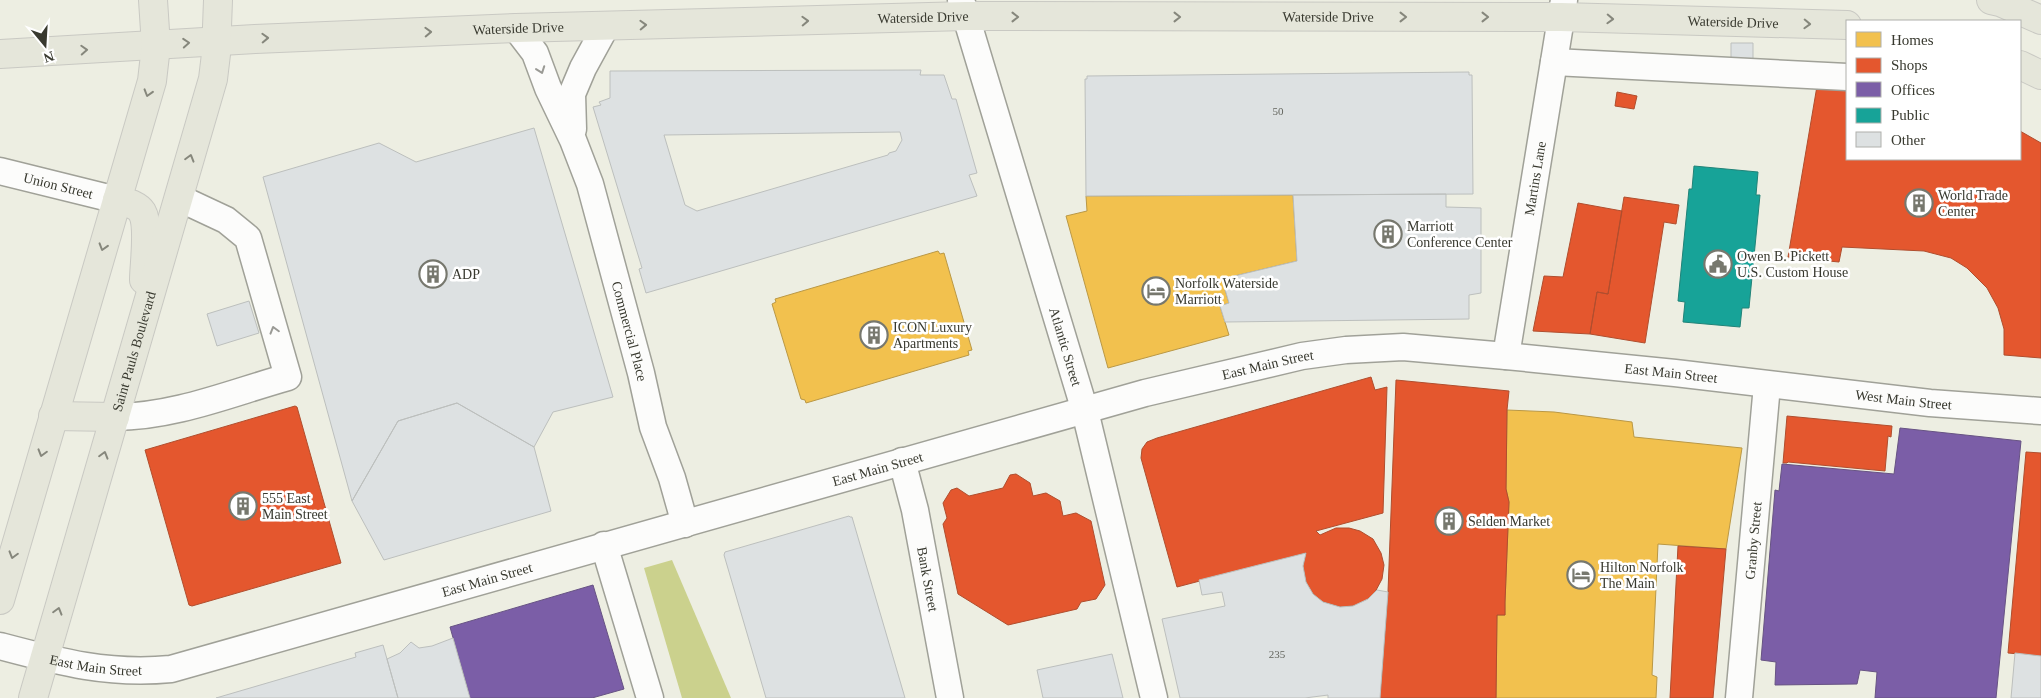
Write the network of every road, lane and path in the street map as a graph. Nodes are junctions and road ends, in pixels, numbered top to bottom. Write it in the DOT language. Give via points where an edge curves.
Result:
graph roads {
  1 [pos="152,0"];
  2 [pos="218,0"];
  3 [pos="1992,0"];
  4 [pos="964,8"];
  5 [pos="1445,9"];
  6 [pos="1562,9"];
  7 [pos="2041,20"];
  8 [pos="1846,25"];
  9 [pos="606,26"];
  10 [pos="516,28"];
  11 [pos="217,41"];
  12 [pos="156,46"];
  13 [pos="0,54"];
  14 [pos="1554,62"];
  15 [pos="2021,65"];
  16 [pos="2041,75"];
  17 [pos="1846,77"];
  18 [pos="573,140"];
  19 [pos="0,172"];
  20 [pos="179,198"];
  21 [pos="117,200"];
  22 [pos="142,324"];
  23 [pos="1506,356"];
  24 [pos="1767,385"];
  25 [pos="1085,411"];
  26 [pos="2041,411"];
  27 [pos="53,416"];
  28 [pos="115,417"];
  29 [pos="902,461"];
  30 [pos="685,524"];
  31 [pos="604,545"];
  32 [pos="0,600"];
  33 [pos="0,646"];
  34 [pos="44,658"];
  35 [pos="33,698"];
  36 [pos="650,698"];
  37 [pos="950,698"];
  38 [pos="1154,698"];
  39 [pos="1739,698"];
  1 -- 12 [label="main road"];
  2 -- 11 [label="main road, Saint Pauls Boulevard"];
  3 -- 7 [label="main road"];
  4 -- 5 [label="main road, Waterside Drive, one-way"];
  9 -- 4 [label="main road, Waterside Drive, one-way"];
  4 -- 25 [label="street, Atlantic Street"];
  5 -- 6 [label="main road, Waterside Drive, one-way"];
  6 -- 8 [label="main road, Waterside Drive, one-way"];
  6 -- 14 [label="street, Martins Lane"];
  9 -- 10 [label="main road, Waterside Drive"];
  9 -- 18 [label="street, Commercial Place" via="582,68 572,94"];
  11 -- 10 [label="main road, Waterside Drive, one-way"];
  10 -- 18 [label="street, Commercial Place, one-way" via="535,53"];
  12 -- 11 [label="main road, Waterside Drive, one-way"];
  20 -- 11 [label="main road, Saint Pauls Boulevard, one-way" via="213,79"];
  13 -- 12 [label="main road, Waterside Drive, one-way"];
  12 -- 21 [label="main road, one-way" via="152,81"];
  14 -- 17 [label="street"];
  14 -- 23 [label="street, Martins Lane"];
  15 -- 16 [label="main road"];
  18 -- 30 [label="street, Commercial Place" via="590,184 653,427"];
  19 -- 21 [label="street, Union Street"];
  20 -- 22 [label="main road, Saint Pauls Boulevard"];
  28 -- 20 [label="street, one-way" via="169,412 288,377 248,238 226,220"];
  21 -- 22 [label="main road" via="138,208 145,222"];
  21 -- 27 [label="main road, one-way"];
  22 -- 28 [label="main road, Saint Pauls Boulevard"];
  23 -- 24 [label="street, East Main Street"];
  23 -- 25 [label="street, East Main Street" via="1403,348 1337,351 1302,356 1162,389"];
  24 -- 26 [label="street, West Main Street" via="1930,403"];
  24 -- 39 [label="street, Granby Street"];
  25 -- 29 [label="street, East Main Street"];
  25 -- 38 [label="street, Atlantic Street"];
  27 -- 28 [label="main road"];
  27 -- 32 [label="main road, one-way"];
  34 -- 28 [label="main road, Saint Pauls Boulevard, one-way"];
  29 -- 30 [label="street, East Main Street"];
  29 -- 37 [label="street, Bank Street" via="915,510"];
  30 -- 31 [label="street, East Main Street"];
  31 -- 34 [label="street, East Main Street" via="171,669 113,671"];
  31 -- 36 [label="street"];
  33 -- 34 [label="street, East Main Street"];
  34 -- 35 [label="main road, Saint Pauls Boulevard"];
}
